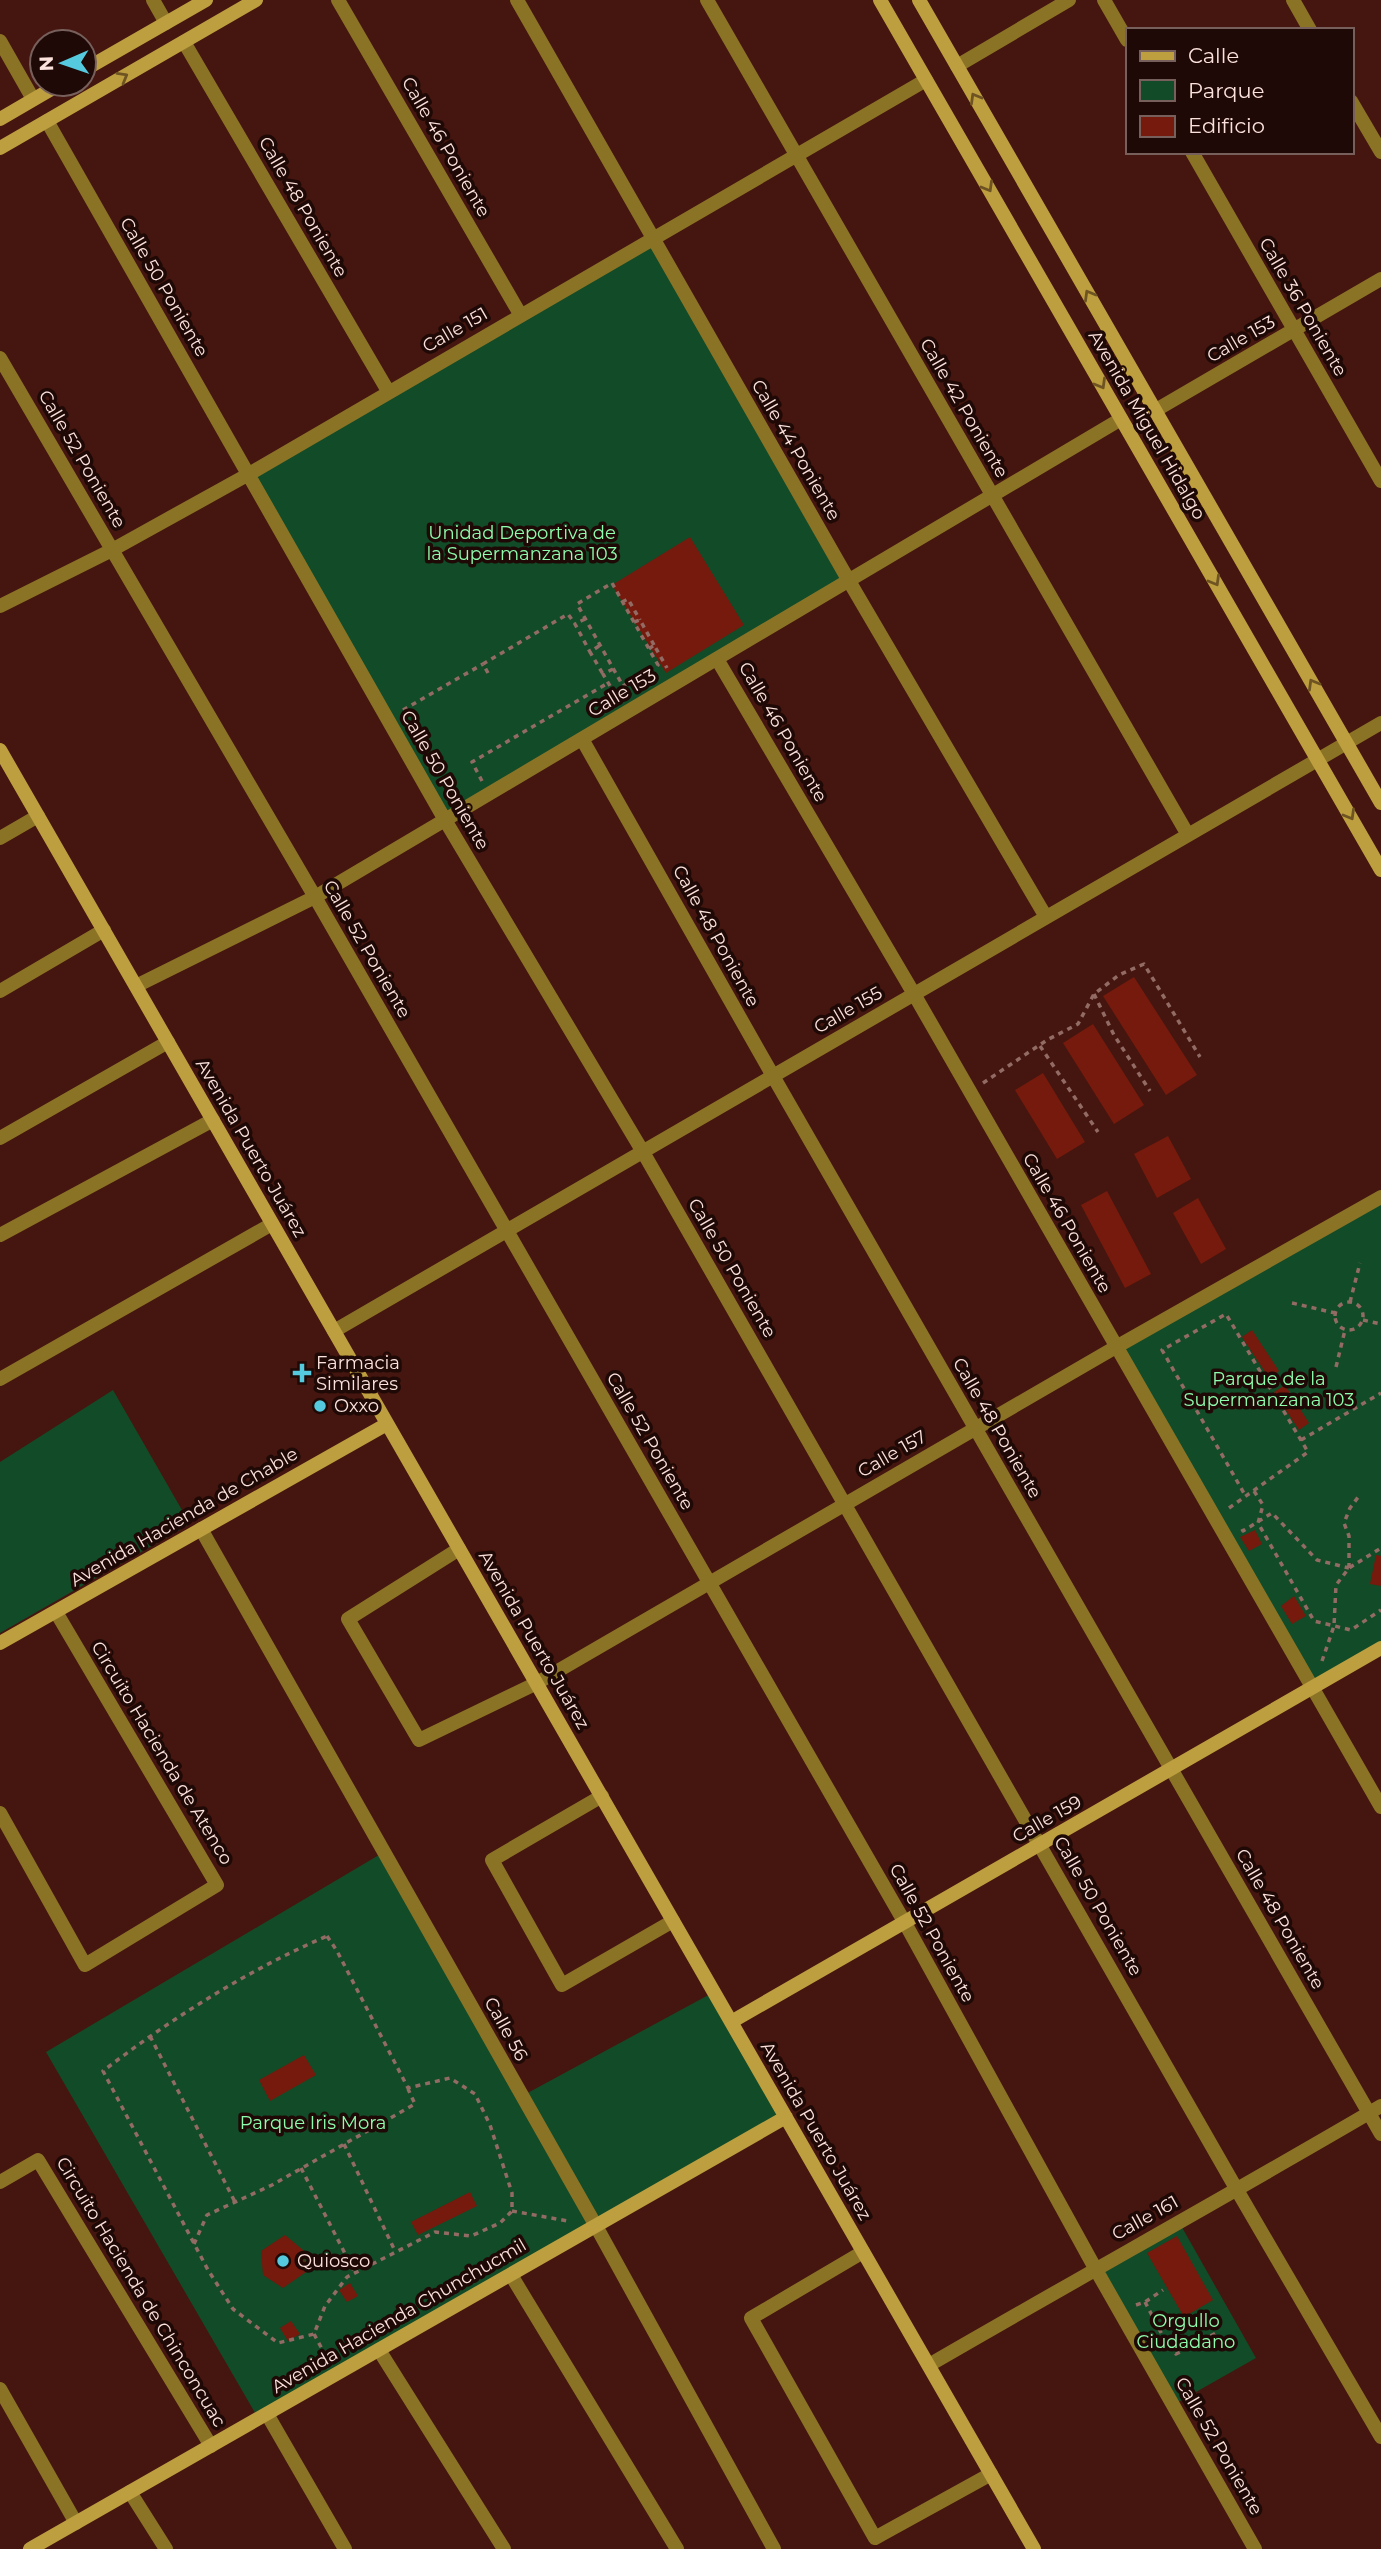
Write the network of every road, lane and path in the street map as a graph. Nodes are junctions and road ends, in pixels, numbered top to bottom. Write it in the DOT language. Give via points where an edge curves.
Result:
graph roads {
  1 [pos="153,0"];
  2 [pos="206,0"];
  3 [pos="256,0"];
  4 [pos="338,0"];
  5 [pos="517,0"];
  6 [pos="706,0"];
  7 [pos="880,0"];
  8 [pos="919,0"];
  9 [pos="1069,0"];
  10 [pos="1104,0"];
  11 [pos="1293,0"];
  12 [pos="166,23"];
  13 [pos="1309,28"];
  14 [pos="1126,38"];
  15 [pos="0,41"];
  16 [pos="184,41"];
  17 [pos="98,62"];
  18 [pos="957,66"];
  19 [pos="926,80"];
  20 [pos="33,99"];
  21 [pos="1353,104"];
  22 [pos="0,119"];
  23 [pos="47,121"];
  24 [pos="0,148"];
  25 [pos="1381,152"];
  26 [pos="1193,154"];
  27 [pos="796,155"];
  28 [pos="654,238"];
  29 [pos="1381,279"];
  30 [pos="520,314"];
  31 [pos="1294,330"];
  32 [pos="0,358"];
  33 [pos="388,391"];
  34 [pos="1156,410"];
  35 [pos="1121,419"];
  36 [pos="249,474"];
  37 [pos="1381,481"];
  38 [pos="992,496"];
  39 [pos="112,550"];
  40 [pos="849,581"];
  41 [pos="622,602"];
  42 [pos="0,606"];
  43 [pos="585,619"];
  44 [pos="640,620"];
  45 [pos="634,622"];
  46 [pos="575,624"];
  47 [pos="600,645"];
  48 [pos="654,645"];
  49 [pos="649,649"];
  50 [pos="590,652"];
  51 [pos="717,659"];
  52 [pos="483,664"];
  53 [pos="614,669"];
  54 [pos="488,673"];
  55 [pos="603,674"];
  56 [pos="658,675"];
  57 [pos="608,683"];
  58 [pos="627,692"];
  59 [pos="388,719"];
  60 [pos="1381,723"];
  61 [pos="582,739"];
  62 [pos="1346,743"];
  63 [pos="0,750"];
  64 [pos="1318,759"];
  65 [pos="472,762"];
  66 [pos="1381,803"];
  67 [pos="38,816"];
  68 [pos="445,820"];
  69 [pos="1188,835"];
  70 [pos="0,838"];
  71 [pos="1381,870"];
  72 [pos="315,897"];
  73 [pos="1046,917"];
  74 [pos="104,930"];
  75 [pos="136,986"];
  76 [pos="0,991"];
  77 [pos="914,994"];
  78 [pos="1094,994"];
  79 [pos="168,1042"];
  80 [pos="1040,1046"];
  81 [pos="1200,1057"];
  82 [pos="773,1076"];
  83 [pos="970,1091"];
  84 [pos="1150,1091"];
  85 [pos="213,1120"];
  86 [pos="1098,1132"];
  87 [pos="0,1138"];
  88 [pos="643,1152"];
  89 [pos="1381,1197"];
  90 [pos="272,1224"];
  91 [pos="507,1230"];
  92 [pos="0,1235"];
  93 [pos="1360,1263"];
  94 [pos="1350,1302"];
  95 [pos="1292,1303"];
  96 [pos="1335,1313"];
  97 [pos="1363,1320"];
  98 [pos="1381,1324"];
  99 [pos="334,1331"];
  100 [pos="1345,1331"];
  101 [pos="1116,1347"];
  102 [pos="1336,1367"];
  103 [pos="0,1379"];
  104 [pos="1381,1393"];
  105 [pos="387,1424"];
  106 [pos="975,1428"];
  107 [pos="1301,1440"];
  108 [pos="1254,1490"];
  109 [pos="1245,1495"];
  110 [pos="1359,1496"];
  111 [pos="845,1504"];
  112 [pos="1233,1515"];
  113 [pos="1238,1523"];
  114 [pos="1258,1523"];
  115 [pos="201,1529"];
  116 [pos="1381,1548"];
  117 [pos="459,1549"];
  118 [pos="1349,1568"];
  119 [pos="710,1583"];
  120 [pos="1381,1610"];
  121 [pos="56,1612"];
  122 [pos="1334,1626"];
  123 [pos="0,1643"];
  124 [pos="1381,1648"];
  125 [pos="537,1684"];
  126 [pos="1312,1688"];
  127 [pos="1171,1769"];
  128 [pos="602,1796"];
  129 [pos="1381,1807"];
  130 [pos="0,1813"];
  131 [pos="1041,1844"];
  132 [pos="673,1921"];
  133 [pos="905,1923"];
  134 [pos="731,2022"];
  135 [pos="150,2035"];
  136 [pos="408,2088"];
  137 [pos="1375,2110"];
  138 [pos="786,2117"];
  139 [pos="1381,2134"];
  140 [pos="344,2144"];
  141 [pos="301,2168"];
  142 [pos="0,2182"];
  143 [pos="1237,2190"];
  144 [pos="235,2202"];
  145 [pos="512,2211"];
  146 [pos="596,2226"];
  147 [pos="194,2244"];
  148 [pos="395,2251"];
  149 [pos="863,2252"];
  150 [pos="1095,2268"];
  151 [pos="355,2273"];
  152 [pos="511,2274"];
  153 [pos="1163,2290"];
  154 [pos="1145,2302"];
  155 [pos="1116,2304"];
  156 [pos="1216,2333"];
  157 [pos="314,2334"];
  158 [pos="379,2350"];
  159 [pos="929,2365"];
  160 [pos="336,2374"];
  161 [pos="0,2389"];
  162 [pos="267,2414"];
  163 [pos="1381,2437"];
  164 [pos="211,2446"];
  165 [pos="991,2474"];
  166 [pos="130,2492"];
  167 [pos="76,2523"];
  168 [pos="30,2549"];
  169 [pos="166,2549"];
  170 [pos="345,2549"];
  171 [pos="504,2549"];
  172 [pos="677,2549"];
  173 [pos="774,2549"];
  174 [pos="1034,2549"];
  175 [pos="1255,2549"];
  1 -- 12 [label="street"];
  2 -- 12 [label="street"];
  3 -- 16 [label="street"];
  4 -- 30 [label="street, Calle 46 Poniente"];
  5 -- 28 [label="street, Calle 44 Poniente"];
  6 -- 27 [label="street, Calle 42 Poniente"];
  7 -- 19 [label="street, Avenida Miguel Hidalgo"];
  8 -- 18 [label="street, Avenida Miguel Hidalgo"];
  9 -- 18 [label="street"];
  10 -- 14 [label="street"];
  11 -- 13 [label="street"];
  12 -- 17 [label="street"];
  15 -- 20 [label="street"];
  23 -- 16 [label="street, one-way"];
  16 -- 33 [label="street, Calle 48 Poniente"];
  34 -- 18 [label="street, Avenida Miguel Hidalgo, one-way"];
  19 -- 27 [label="street, Calle 151"];
  19 -- 35 [label="street, Avenida Miguel Hidalgo, one-way"];
  20 -- 22 [label="street"];
  21 -- 25 [label="street"];
  23 -- 24 [label="street"];
  23 -- 36 [label="street, Calle 50 Poniente"];
  26 -- 31 [label="street, Calle 36 Poniente"];
  27 -- 28 [label="street, Calle 151"];
  27 -- 38 [label="street, Calle 42 Poniente"];
  28 -- 30 [label="street, Calle 151"];
  28 -- 40 [label="street, Calle 44 Poniente"];
  29 -- 31 [label="street, Calle 153"];
  30 -- 33 [label="street, Calle 151"];
  31 -- 34 [label="street, Calle 153"];
  31 -- 37 [label="street, Calle 36 Poniente"];
  32 -- 39 [label="street, Calle 52 Poniente"];
  33 -- 36 [label="street, Calle 151"];
  62 -- 34 [label="street, Avenida Miguel Hidalgo, one-way"];
  35 -- 38 [label="street, Calle 153"];
  35 -- 64 [label="street, Avenida Miguel Hidalgo, one-way"];
  36 -- 39 [label="street, Calle 151"];
  36 -- 59 [label="street, Calle 50 Poniente"];
  38 -- 40 [label="street, Calle 153"];
  38 -- 69 [label="street, Calle 42 Poniente"];
  39 -- 42 [label="street, Calle 151"];
  39 -- 72 [label="street, Calle 52 Poniente"];
  40 -- 51 [label="street, Calle 153"];
  40 -- 73 [label="street, Calle 44 Poniente"];
  41 -- 43 [label="path" via="612,583 577,604"];
  41 -- 44 [label="path" via="628,599"];
  41 -- 45 [label="path"];
  43 -- 46 [label="path"];
  43 -- 47 [label="path"];
  44 -- 45 [label="path"];
  44 -- 48 [label="path"];
  45 -- 49 [label="path"];
  46 -- 50 [label="path"];
  46 -- 52 [label="path" via="568,614"];
  47 -- 50 [label="path"];
  47 -- 53 [label="path"];
  48 -- 49 [label="path"];
  48 -- 56 [label="path" via="668,669"];
  49 -- 53 [label="path" via="658,665 623,686"];
  50 -- 55 [label="path"];
  51 -- 61 [label="street, Calle 153"];
  51 -- 77 [label="street, Calle 46 Poniente"];
  52 -- 54 [label="path"];
  52 -- 59 [label="path"];
  53 -- 55 [label="path"];
  55 -- 57 [label="path"];
  57 -- 58 [label="path" via="617,698"];
  57 -- 65 [label="path"];
  59 -- 68 [label="street, Calle 50 Poniente"];
  60 -- 62 [label="street, Calle 155"];
  61 -- 68 [label="street, Calle 153"];
  61 -- 82 [label="street, Calle 48 Poniente"];
  62 -- 64 [label="street, Calle 155"];
  62 -- 66 [label="street, Avenida Miguel Hidalgo"];
  63 -- 67 [label="street, Avenida Puerto Juárez"];
  64 -- 69 [label="street, Calle 155"];
  64 -- 71 [label="street, Avenida Miguel Hidalgo, one-way"];
  67 -- 70 [label="street"];
  67 -- 74 [label="street, Avenida Puerto Juárez"];
  68 -- 72 [label="street, Calle 153"];
  68 -- 88 [label="street, Calle 50 Poniente"];
  69 -- 73 [label="street, Calle 155"];
  72 -- 75 [label="street, Calle 153"];
  72 -- 91 [label="street, Calle 52 Poniente"];
  73 -- 77 [label="street, Calle 155"];
  74 -- 75 [label="street, Avenida Puerto Juárez"];
  74 -- 76 [label="street"];
  75 -- 79 [label="street, Avenida Puerto Juárez"];
  77 -- 82 [label="street, Calle 155"];
  77 -- 83 [label="street, Calle 46 Poniente"];
  78 -- 80 [label="path" via="1078,1024"];
  78 -- 81 [label="path" via="1144,964"];
  78 -- 84 [label="path"];
  79 -- 85 [label="street, Avenida Puerto Juárez"];
  79 -- 87 [label="street"];
  80 -- 83 [label="path"];
  80 -- 86 [label="path"];
  82 -- 88 [label="street, Calle 155"];
  82 -- 106 [label="street, Calle 48 Poniente"];
  83 -- 101 [label="street, Calle 46 Poniente"];
  85 -- 90 [label="street, Avenida Puerto Juárez"];
  85 -- 92 [label="street"];
  88 -- 91 [label="street, Calle 155"];
  88 -- 111 [label="street, Calle 50 Poniente"];
  89 -- 101 [label="street, Calle 157"];
  90 -- 99 [label="street, Avenida Puerto Juárez"];
  90 -- 103 [label="street"];
  91 -- 99 [label="street, Calle 155"];
  91 -- 119 [label="street, Calle 52 Poniente"];
  93 -- 94 [label="path"];
  94 -- 96 [label="path"];
  94 -- 97 [label="path" via="1362,1310"];
  95 -- 96 [label="path"];
  96 -- 100 [label="path" via="1335,1322"];
  97 -- 98 [label="path"];
  97 -- 100 [label="path" via="1358,1328"];
  99 -- 105 [label="street, Avenida Puerto Juárez"];
  100 -- 102 [label="path"];
  101 -- 106 [label="street, Calle 157"];
  101 -- 126 [label="street, Calle 46 Poniente"];
  104 -- 107 [label="path"];
  105 -- 115 [label="street, Avenida Hacienda de Chable"];
  105 -- 117 [label="street, Avenida Puerto Juárez"];
  106 -- 111 [label="street, Calle 157"];
  106 -- 127 [label="street, Calle 48 Poniente"];
  107 -- 108 [label="path" via="1308,1452"];
  107 -- 109 [label="path" via="1226,1314 1162,1350"];
  108 -- 109 [label="path"];
  108 -- 114 [label="path" via="1263,1505"];
  109 -- 112 [label="path" via="1228,1507"];
  110 -- 118 [label="path" via="1344,1523 1349,1536"];
  111 -- 119 [label="street, Calle 157"];
  111 -- 131 [label="street, Calle 50 Poniente"];
  113 -- 114 [label="path" via="1243,1531"];
  114 -- 118 [label="path" via="1272,1513 1317,1560"];
  114 -- 122 [label="path" via="1314,1620"];
  115 -- 121 [label="street, Avenida Hacienda de Chable"];
  115 -- 146 [label="street, Calle 56"];
  116 -- 118 [label="path"];
  117 -- 125 [label="street, Avenida Puerto Juárez"];
  117 -- 125 [label="street, Calle 157" via="348,1619 419,1740"];
  118 -- 122 [label="path" via="1336,1585"];
  119 -- 125 [label="street, Calle 157"];
  119 -- 133 [label="street, Calle 52 Poniente"];
  120 -- 122 [label="path" via="1351,1630"];
  121 -- 123 [label="street, Avenida Hacienda de Chable"];
  121 -- 130 [label="street, Circuito Hacienda de Atenco" via="217,1885 85,1965"];
  122 -- 126 [label="path"];
  124 -- 126 [label="street, Calle 159"];
  125 -- 128 [label="street, Avenida Puerto Juárez"];
  126 -- 127 [label="street, Calle 159"];
  126 -- 129 [label="street, Calle 46 Poniente"];
  127 -- 131 [label="street, Calle 159"];
  127 -- 137 [label="street, Calle 48 Poniente"];
  128 -- 132 [label="street, Avenida Puerto Juárez"];
  128 -- 132 [label="street" via="492,1860 562,1985"];
  131 -- 133 [label="street, Calle 159"];
  131 -- 143 [label="street, Calle 50 Poniente"];
  132 -- 134 [label="street, Avenida Puerto Juárez"];
  133 -- 134 [label="street, Calle 159"];
  133 -- 150 [label="street, Calle 52 Poniente"];
  134 -- 138 [label="street, Avenida Puerto Juárez"];
  135 -- 136 [label="path" via="287,1953 327,1936"];
  135 -- 144 [label="path"];
  135 -- 147 [label="path" via="103,2071"];
  136 -- 140 [label="path" via="415,2104"];
  136 -- 145 [label="path" via="450,2078 475,2094 512,2193"];
  137 -- 139 [label="street, Calle 48 Poniente"];
  137 -- 143 [label="street, Calle 161"];
  138 -- 146 [label="street, Avenida Hacienda Chunchucmil"];
  138 -- 149 [label="street, Avenida Puerto Juárez"];
  140 -- 141 [label="path"];
  140 -- 148 [label="path"];
  141 -- 144 [label="path"];
  141 -- 151 [label="path"];
  142 -- 164 [label="street, Circuito Hacienda de Chinconcuac" via="38,2160"];
  143 -- 150 [label="street, Calle 161"];
  143 -- 163 [label="street, Calle 50 Poniente"];
  144 -- 147 [label="path" via="207,2215"];
  145 -- 146 [label="path"];
  145 -- 148 [label="path" via="500,2223 471,2236 435,2232"];
  146 -- 152 [label="street, Avenida Hacienda Chunchucmil"];
  146 -- 173 [label="street, Calle 56"];
  147 -- 157 [label="path" via="233,2309 267,2335 285,2343"];
  148 -- 151 [label="path"];
  149 -- 159 [label="street, Avenida Puerto Juárez"];
  149 -- 165 [label="street" via="751,2318 876,2538"];
  150 -- 155 [label="street, Calle 52 Poniente"];
  150 -- 159 [label="street, Calle 161"];
  151 -- 157 [label="path" via="325,2306"];
  152 -- 158 [label="street, Avenida Hacienda Chunchucmil"];
  152 -- 172 [label="street"];
  153 -- 154 [label="path"];
  154 -- 155 [label="path"];
  154 -- 156 [label="path" via="1176,2354"];
  155 -- 175 [label="street, Calle 52 Poniente"];
  157 -- 160 [label="path"];
  158 -- 160 [label="street, Avenida Hacienda Chunchucmil"];
  158 -- 171 [label="street"];
  159 -- 165 [label="street, Avenida Puerto Juárez"];
  160 -- 162 [label="street, Avenida Hacienda Chunchucmil"];
  161 -- 167 [label="street"];
  162 -- 164 [label="street, Avenida Hacienda Chunchucmil"];
  162 -- 170 [label="street"];
  164 -- 166 [label="street, Avenida Hacienda Chunchucmil"];
  165 -- 174 [label="street, Avenida Puerto Juárez"];
  166 -- 167 [label="street, Avenida Hacienda Chunchucmil"];
  166 -- 169 [label="street"];
  167 -- 168 [label="street, Avenida Hacienda Chunchucmil"];
}
